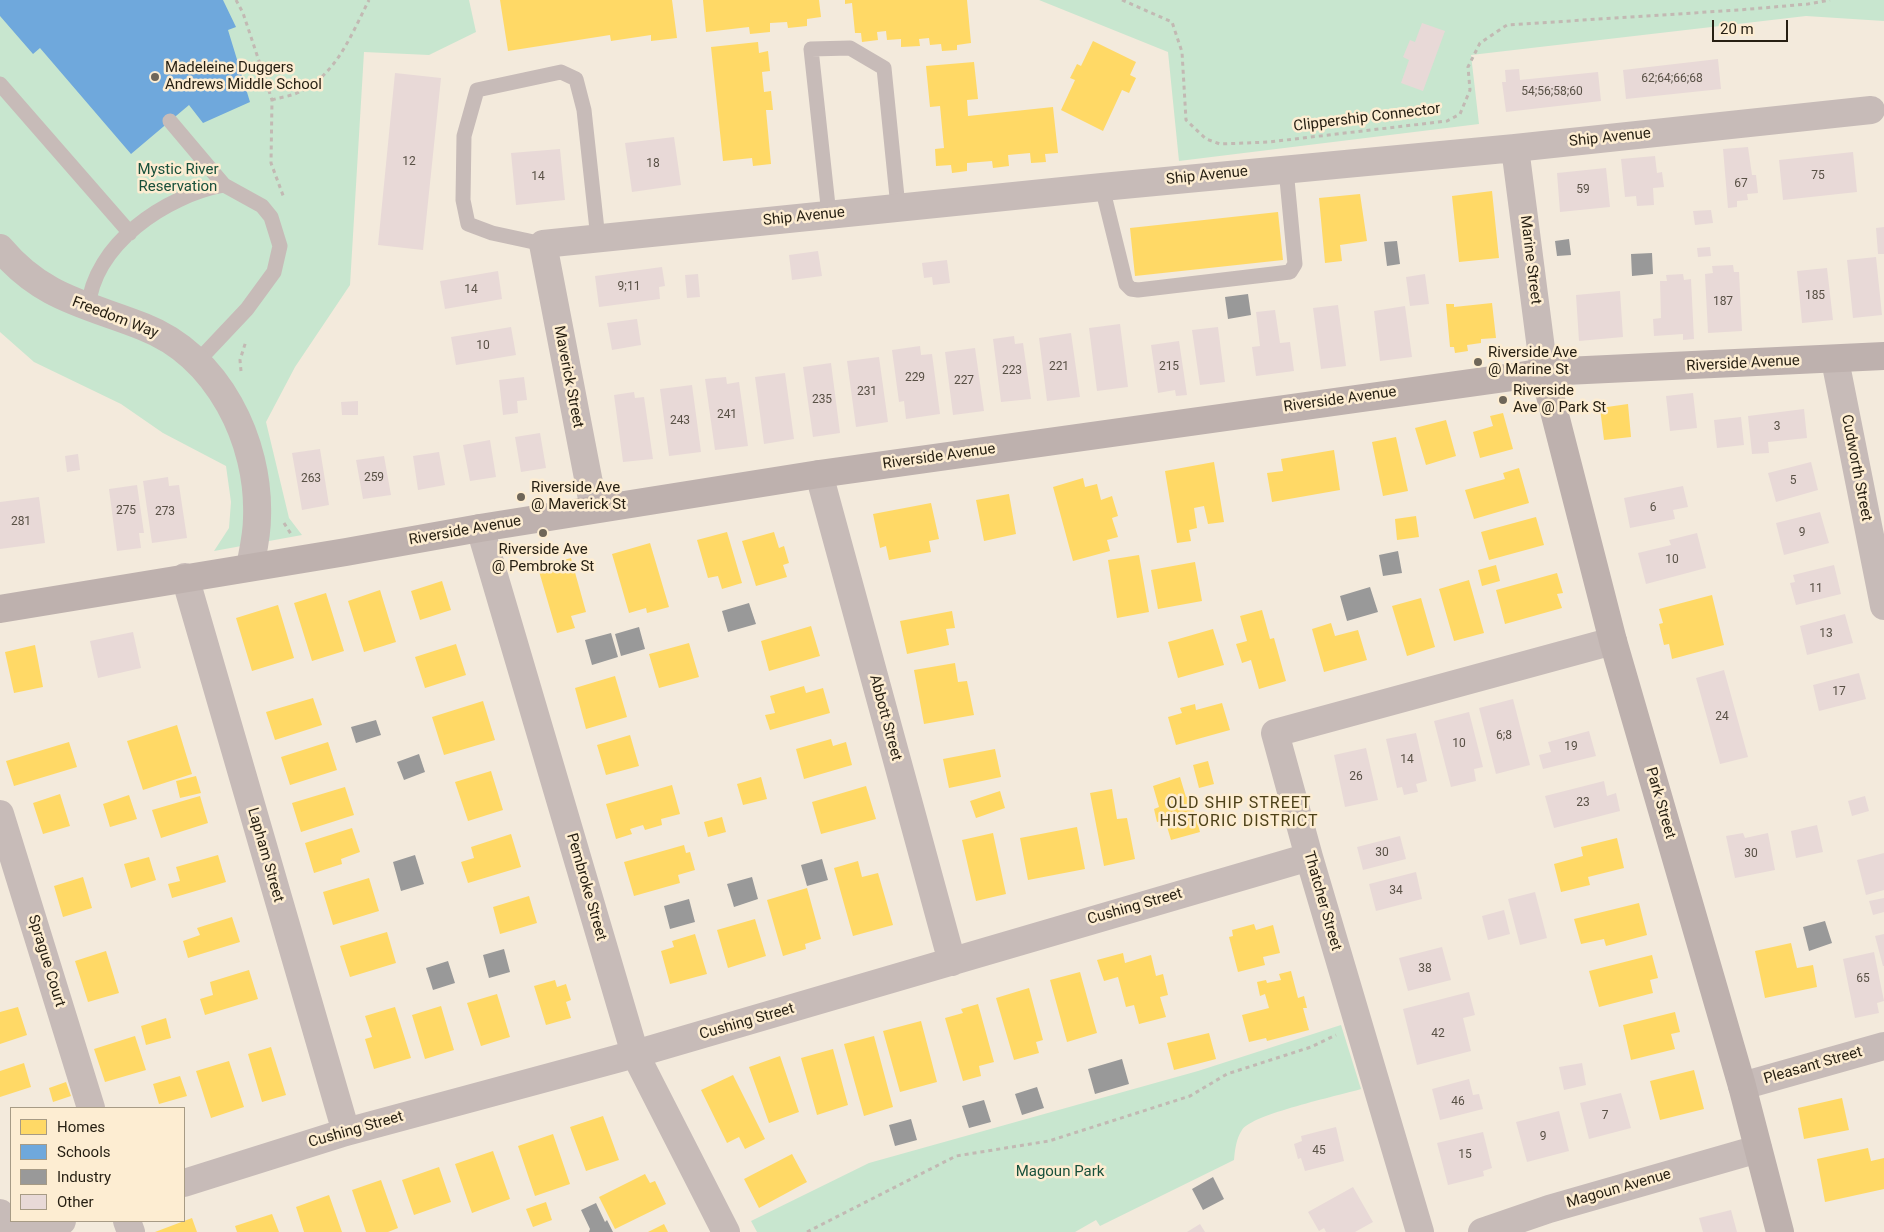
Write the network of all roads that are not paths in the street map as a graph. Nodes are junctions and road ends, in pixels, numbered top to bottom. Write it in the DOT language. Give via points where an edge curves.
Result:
graph roads {
  1 [pos="0,84"];
  2 [pos="1871,110"];
  3 [pos="170,121"];
  4 [pos="1516,148"];
  5 [pos="1286,169"];
  6 [pos="224,184"];
  7 [pos="1102,187"];
  8 [pos="898,207"];
  9 [pos="829,215"];
  10 [pos="130,233"];
  11 [pos="598,239"];
  12 [pos="543,244"];
  13 [pos="0,248"];
  14 [pos="88,308"];
  15 [pos="1884,356"];
  16 [pos="1835,360"];
  17 [pos="197,362"];
  18 [pos="1544,372"];
  19 [pos="819,474"];
  20 [pos="594,509"];
  21 [pos="480,528"];
  22 [pos="250,567"];
  23 [pos="185,578"];
  24 [pos="1884,606"];
  25 [pos="0,609"];
  26 [pos="1613,641"];
  27 [pos="0,814"];
  28 [pos="1309,857"];
  29 [pos="952,962"];
  30 [pos="1884,1046"];
  31 [pos="635,1054"];
  32 [pos="1742,1086"];
  33 [pos="91,1107"];
  34 [pos="346,1132"];
  35 [pos="1758,1149"];
  36 [pos="185,1183"];
  37 [pos="0,1213"];
  38 [pos="59,1222"];
  39 [pos="6,1232"];
  40 [pos="25,1232"];
  41 [pos="726,1232"];
  42 [pos="1420,1232"];
  43 [pos="1482,1232"];
  44 [pos="1780,1232"];
  1 -- 10 [label="lane"];
  2 -- 4 [label="street, Ship Avenue"];
  3 -- 6 [label="lane"];
  4 -- 5 [label="street, Ship Avenue"];
  4 -- 18 [label="street, Marine Street"];
  5 -- 7 [label="street, Ship Avenue"];
  5 -- 7 [label="lane" via="1296,264 1290,272 1138,290 1125,282"];
  6 -- 10 [label="lane" via="204,188 176,201"];
  6 -- 17 [label="lane" via="262,206 271,217 280,246 274,272 247,309"];
  7 -- 8 [label="street, Ship Avenue"];
  8 -- 9 [label="street, Ship Avenue"];
  8 -- 9 [label="lane" via="884,68 850,48 811,49"];
  9 -- 11 [label="street, Ship Avenue"];
  10 -- 14 [label="lane" via="117,243 100,267 90,291"];
  11 -- 12 [label="street, Ship Avenue"];
  11 -- 12 [label="lane" via="584,110 576,79 561,72 477,90 464,136 463,200 468,224 492,233"];
  12 -- 20 [label="street, Maverick Street"];
  13 -- 14 [label="street, Freedom Way" via="34,279 59,296"];
  14 -- 17 [label="street, Freedom Way" via="174,342"];
  15 -- 16 [label="main road, Riverside Avenue"];
  16 -- 18 [label="main road, Riverside Avenue"];
  16 -- 24 [label="street, Cudworth Street"];
  17 -- 22 [label="street, Freedom Way" via="232,408 253,471 258,516"];
  18 -- 19 [label="main road, Riverside Avenue"];
  18 -- 26 [label="main road, Park Street"];
  19 -- 20 [label="main road, Riverside Avenue"];
  19 -- 29 [label="street, Abbott Street"];
  20 -- 21 [label="main road, Riverside Avenue"];
  21 -- 22 [label="main road, Riverside Avenue"];
  21 -- 31 [label="street, Pembroke Street"];
  22 -- 23 [label="main road, Riverside Avenue"];
  23 -- 25 [label="main road, Riverside Avenue"];
  23 -- 34 [label="street, Lapham Street"];
  26 -- 28 [label="street, Thatcher Street" via="1275,733"];
  26 -- 32 [label="main road, Park Street"];
  27 -- 33 [label="street, Sprague Court"];
  28 -- 29 [label="street, Cushing Street"];
  28 -- 42 [label="street, Thatcher Street"];
  29 -- 31 [label="street, Cushing Street"];
  30 -- 32 [label="street, Pleasant Street"];
  31 -- 34 [label="street, Cushing Street"];
  31 -- 41 [label="street, Pembroke Street"];
  32 -- 35 [label="main road, Park Street"];
  34 -- 36 [label="street, Cushing Street"];
  35 -- 43 [label="street, Magoun Avenue"];
  35 -- 44 [label="main road, Park Street"];
  37 -- 39 [label="street"];
  38 -- 40 [label="street"];
}
